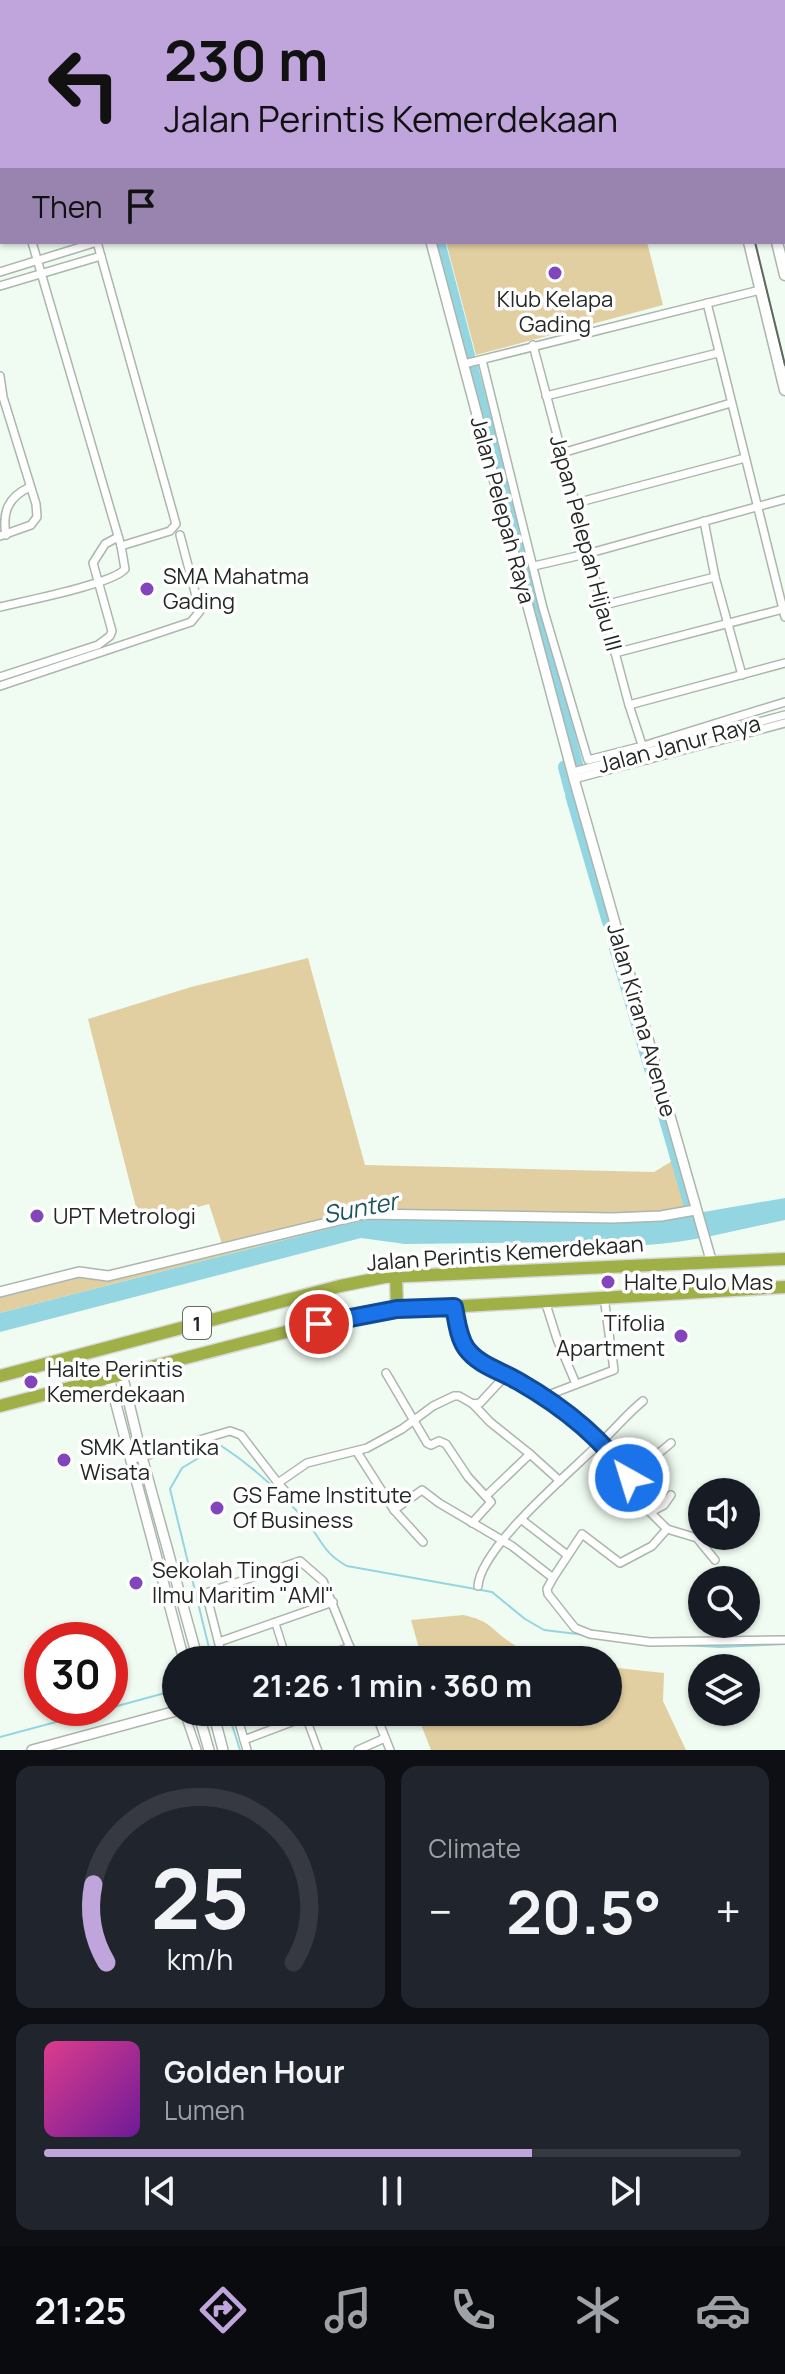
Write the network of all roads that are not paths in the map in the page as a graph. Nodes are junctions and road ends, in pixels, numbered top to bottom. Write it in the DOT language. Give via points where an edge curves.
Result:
graph roads {
  1 [pos="33,244"];
  2 [pos="91,244"];
  3 [pos="98,244"];
  4 [pos="432,244"];
  5 [pos="749,244"];
  6 [pos="777,244"];
  7 [pos="101,256"];
  8 [pos="37,261"];
  9 [pos="0,272"];
  10 [pos="40,273"];
  11 [pos="785,275"];
  12 [pos="0,286"];
  13 [pos="760,290"];
  14 [pos="707,303"];
  15 [pos="533,345"];
  16 [pos="718,353"];
  17 [pos="480,360"];
  18 [pos="465,364"];
  19 [pos="0,376"];
  20 [pos="785,390"];
  21 [pos="546,396"];
  22 [pos="2,397"];
  23 [pos="731,403"];
  24 [pos="562,453"];
  25 [pos="745,458"];
  26 [pos="30,487"];
  27 [pos="785,499"];
  28 [pos="576,503"];
  29 [pos="757,507"];
  30 [pos="704,521"];
  31 [pos="180,535"];
  32 [pos="3,536"];
  33 [pos="120,542"];
  34 [pos="590,553"];
  35 [pos="534,566"];
  36 [pos="715,577"];
  37 [pos="99,582"];
  38 [pos="604,605"];
  39 [pos="0,607"];
  40 [pos="784,613"];
  41 [pos="729,623"];
  42 [pos="615,653"];
  43 [pos="785,663"];
  44 [pos="742,675"];
  45 [pos="0,677"];
  46 [pos="0,686"];
  47 [pos="785,702"];
  48 [pos="629,705"];
  49 [pos="785,715"];
  50 [pos="785,723"];
  51 [pos="642,752"];
  52 [pos="573,776"];
  53 [pos="696,1212"];
  54 [pos="785,1259"];
  55 [pos="711,1260"];
  56 [pos="396,1276"];
  57 [pos="785,1287"];
  58 [pos="0,1292"];
  59 [pos="604,1297"];
  60 [pos="545,1301"];
  61 [pos="454,1307"];
  62 [pos="397,1309"];
  63 [pos="386,1373"];
  64 [pos="506,1375"];
  65 [pos="0,1376"];
  66 [pos="116,1376"];
  67 [pos="576,1384"];
  68 [pos="543,1397"];
  69 [pos="643,1401"];
  70 [pos="473,1404"];
  71 [pos="0,1406"];
  72 [pos="413,1421"];
  73 [pos="600,1443"];
  74 [pos="671,1443"];
  75 [pos="357,1452"];
  76 [pos="530,1454"];
  77 [pos="142,1457"];
  78 [pos="131,1460"];
  79 [pos="629,1478"];
  80 [pos="560,1481"];
  81 [pos="278,1483"];
  82 [pos="671,1495"];
  83 [pos="486,1496"];
  84 [pos="292,1499"];
  85 [pos="394,1510"];
  86 [pos="651,1512"];
  87 [pos="522,1520"];
  88 [pos="472,1523"];
  89 [pos="667,1529"];
  90 [pos="502,1541"];
  91 [pos="423,1542"];
  92 [pos="566,1554"];
  93 [pos="715,1560"];
  94 [pos="553,1578"];
  95 [pos="478,1586"];
  96 [pos="333,1602"];
  97 [pos="275,1622"];
  98 [pos="785,1640"];
  99 [pos="219,1642"];
  100 [pos="180,1646"];
  101 [pos="194,1646"];
  102 [pos="220,1646"];
  103 [pos="283,1646"];
  104 [pos="350,1646"];
  105 [pos="162,1715"];
  106 [pos="189,1726"];
  107 [pos="202,1726"];
  108 [pos="217,1726"];
  109 [pos="240,1726"];
  110 [pos="276,1726"];
  111 [pos="309,1726"];
  112 [pos="380,1726"];
  113 [pos="385,1738"];
  114 [pos="244,1740"];
  115 [pos="32,1750"];
  116 [pos="197,1750"];
  117 [pos="209,1750"];
  118 [pos="223,1750"];
  119 [pos="247,1750"];
  120 [pos="318,1750"];
  121 [pos="358,1750"];
  122 [pos="390,1750"];
  1 -- 8 [label="street"];
  2 -- 8 [label="street"];
  3 -- 7 [label="street"];
  4 -- 18 [label="street, Jalan Pelepah Raya"];
  5 -- 13 [label="main road"];
  6 -- 11 [label="main road"];
  7 -- 10 [label="street"];
  7 -- 33 [label="street" via="176,524 170,531"];
  8 -- 9 [label="street"];
  8 -- 10 [label="street"];
  10 -- 12 [label="street"];
  10 -- 33 [label="street"];
  13 -- 14 [label="street"];
  13 -- 20 [label="main road"];
  14 -- 15 [label="street"];
  14 -- 16 [label="street"];
  15 -- 17 [label="street"];
  15 -- 21 [label="street, Japan Pelepah Hijau III"];
  16 -- 21 [label="street"];
  16 -- 23 [label="street"];
  17 -- 18 [label="street"];
  17 -- 35 [label="street, Jalan Pelepah Raya"];
  18 -- 52 [label="street, Jalan Pelepah Raya"];
  19 -- 22 [label="street"];
  21 -- 24 [label="street, Japan Pelepah Hijau III"];
  22 -- 26 [label="street"];
  23 -- 24 [label="street"];
  23 -- 25 [label="street"];
  24 -- 28 [label="street, Japan Pelepah Hijau III"];
  25 -- 28 [label="street"];
  25 -- 29 [label="street"];
  26 -- 32 [label="street" via="4,512"];
  26 -- 32 [label="street" via="37,517 31,525"];
  27 -- 29 [label="street"];
  28 -- 34 [label="street, Japan Pelepah Hijau III"];
  29 -- 30 [label="street"];
  29 -- 40 [label="street"];
  30 -- 34 [label="street"];
  30 -- 36 [label="street"];
  31 -- 46 [label="street" via="200,611 191,622"];
  33 -- 37 [label="street" via="123,572"];
  33 -- 37 [label="street" via="105,544 95,556"];
  34 -- 35 [label="street"];
  34 -- 38 [label="street, Japan Pelepah Hijau III"];
  35 -- 51 [label="street, Jalan Pelepah Raya" via="587,757 591,761"];
  36 -- 38 [label="street"];
  36 -- 41 [label="street"];
  37 -- 39 [label="street"];
  37 -- 45 [label="street" via="112,631 106,641"];
  38 -- 42 [label="street, Japan Pelepah Hijau III"];
  40 -- 41 [label="street"];
  41 -- 42 [label="street"];
  41 -- 44 [label="street"];
  42 -- 48 [label="street, Japan Pelepah Hijau III"];
  43 -- 44 [label="street"];
  44 -- 48 [label="street"];
  47 -- 51 [label="street"];
  48 -- 51 [label="street, Japan Pelepah Hijau III"];
  49 -- 51 [label="street, Jalan Janur Raya"];
  50 -- 51 [label="street, Jalan Janur Raya"];
  51 -- 52 [label="street, Jalan Janur Raya"];
  52 -- 53 [label="street, Jalan Kirana Avenue"];
  53 -- 55 [label="street, Jalan Kirana Avenue"];
  53 -- 58 [label="street" via="613,1218 364,1214 108,1276 79,1272"];
  54 -- 55 [label="highway, Jalan Perintis Kemerdekaan / 1"];
  55 -- 56 [label="highway, Jalan Perintis Kemerdekaan / 1"];
  56 -- 62 [label="highway"];
  56 -- 65 [label="highway, Jalan Perintis Kemerdekaan / 1" via="340,1286"];
  57 -- 59 [label="highway, 1"];
  59 -- 60 [label="highway, 1"];
  59 -- 67 [label="street" via="614,1370"];
  60 -- 61 [label="highway, 1"];
  60 -- 67 [label="street"];
  61 -- 62 [label="highway, 1"];
  61 -- 64 [label="street" via="466,1347 476,1359"];
  62 -- 66 [label="highway, 1" via="340,1318"];
  63 -- 72 [label="street"];
  64 -- 68 [label="street"];
  64 -- 70 [label="street" via="487,1398"];
  66 -- 71 [label="highway, 1"];
  66 -- 77 [label="street"];
  66 -- 78 [label="street"];
  67 -- 68 [label="street"];
  68 -- 73 [label="street"];
  69 -- 73 [label="street"];
  70 -- 72 [label="street" via="454,1396"];
  70 -- 76 [label="street"];
  72 -- 75 [label="street"];
  72 -- 83 [label="street" via="428,1445 446,1444"];
  73 -- 79 [label="street"];
  73 -- 80 [label="street"];
  74 -- 79 [label="street"];
  75 -- 81 [label="street" via="311,1461"];
  75 -- 85 [label="street"];
  76 -- 80 [label="street"];
  76 -- 83 [label="street"];
  77 -- 78 [label="street"];
  77 -- 81 [label="street" via="235,1432"];
  77 -- 101 [label="street"];
  78 -- 100 [label="street"];
  79 -- 86 [label="street"];
  80 -- 87 [label="street"];
  81 -- 84 [label="street"];
  82 -- 86 [label="street"];
  83 -- 88 [label="street" via="491,1503"];
  85 -- 88 [label="street" via="422,1490"];
  85 -- 91 [label="street"];
  86 -- 89 [label="street"];
  87 -- 90 [label="street"];
  87 -- 92 [label="street"];
  88 -- 90 [label="street"];
  89 -- 92 [label="street" via="652,1546 623,1562 585,1534"];
  89 -- 93 [label="street" via="697,1538"];
  90 -- 94 [label="street"];
  90 -- 95 [label="street" via="481,1569"];
  92 -- 94 [label="street"];
  94 -- 98 [label="street" via="546,1592 580,1631 650,1642"];
  96 -- 97 [label="street"];
  96 -- 99 [label="street" via="323,1581 300,1561 208,1590"];
  96 -- 104 [label="street"];
  97 -- 99 [label="street"];
  97 -- 103 [label="street"];
  99 -- 102 [label="street"];
  105 -- 115 [label="street"];
  106 -- 116 [label="street"];
  107 -- 117 [label="street"];
  108 -- 118 [label="street"];
  109 -- 114 [label="street"];
  110 -- 114 [label="street"];
  111 -- 120 [label="street"];
  112 -- 113 [label="street"];
  113 -- 121 [label="street"];
  113 -- 122 [label="street"];
  114 -- 119 [label="street"];
}
